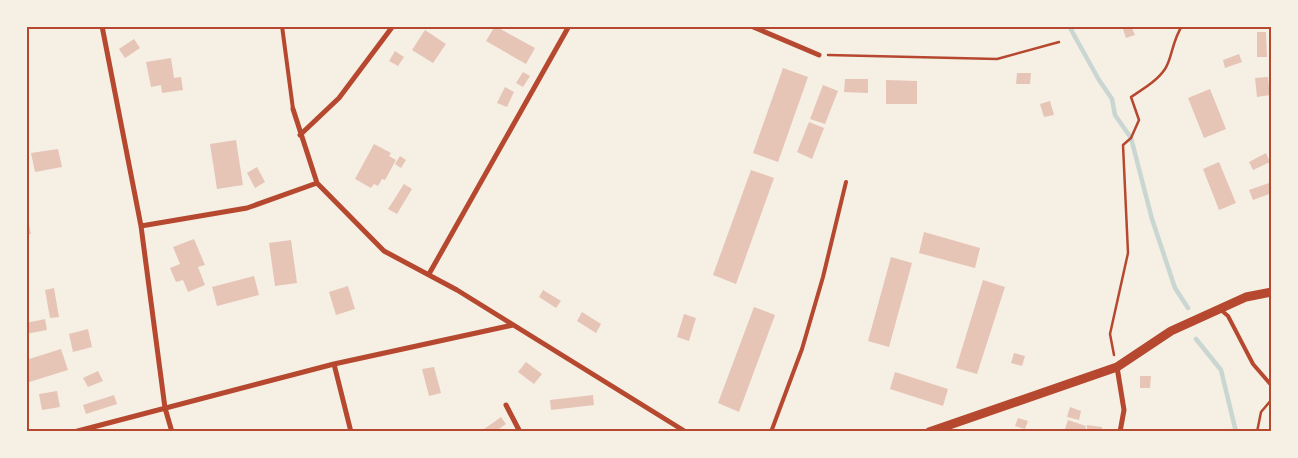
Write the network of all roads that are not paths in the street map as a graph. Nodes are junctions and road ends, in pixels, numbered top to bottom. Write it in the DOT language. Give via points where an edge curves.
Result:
graph roads {
  1 [pos="102,26"];
  2 [pos="282,26"];
  3 [pos="392,26"];
  4 [pos="569,26"];
  5 [pos="750,26"];
  6 [pos="819,55"];
  7 [pos="293,110"];
  8 [pos="300,135"];
  9 [pos="846,182"];
  10 [pos="317,183"];
  11 [pos="141,226"];
  12 [pos="429,274"];
  13 [pos="1272,292"];
  14 [pos="1219,308"];
  15 [pos="513,325"];
  16 [pos="334,364"];
  17 [pos="1117,367"];
  18 [pos="1272,386"];
  19 [pos="506,405"];
  20 [pos="166,408"];
  21 [pos="74,432"];
  22 [pos="172,432"];
  23 [pos="351,432"];
  24 [pos="520,432"];
  25 [pos="686,432"];
  26 [pos="771,432"];
  27 [pos="929,432"];
  28 [pos="1120,432"];
  1 -- 11 [label="street"];
  2 -- 7 [label="lane"];
  3 -- 8 [label="street" via="339,98"];
  4 -- 12 [label="street"];
  5 -- 6 [label="street"];
  7 -- 8 [label="street"];
  8 -- 10 [label="street"];
  9 -- 26 [label="lane" via="824,278"];
  10 -- 11 [label="street" via="247,208"];
  10 -- 12 [label="street" via="384,251"];
  11 -- 20 [label="street"];
  12 -- 15 [label="street"];
  13 -- 14 [label="street" via="1246,297"];
  14 -- 17 [label="street" via="1171,330"];
  14 -- 18 [label="lane" via="1228,316 1253,364"];
  15 -- 16 [label="street"];
  15 -- 25 [label="street"];
  16 -- 20 [label="street"];
  16 -- 23 [label="street"];
  17 -- 27 [label="street"];
  17 -- 28 [label="street" via="1124,410"];
  19 -- 24 [label="street"];
  20 -- 21 [label="street"];
  20 -- 22 [label="street"];
}
